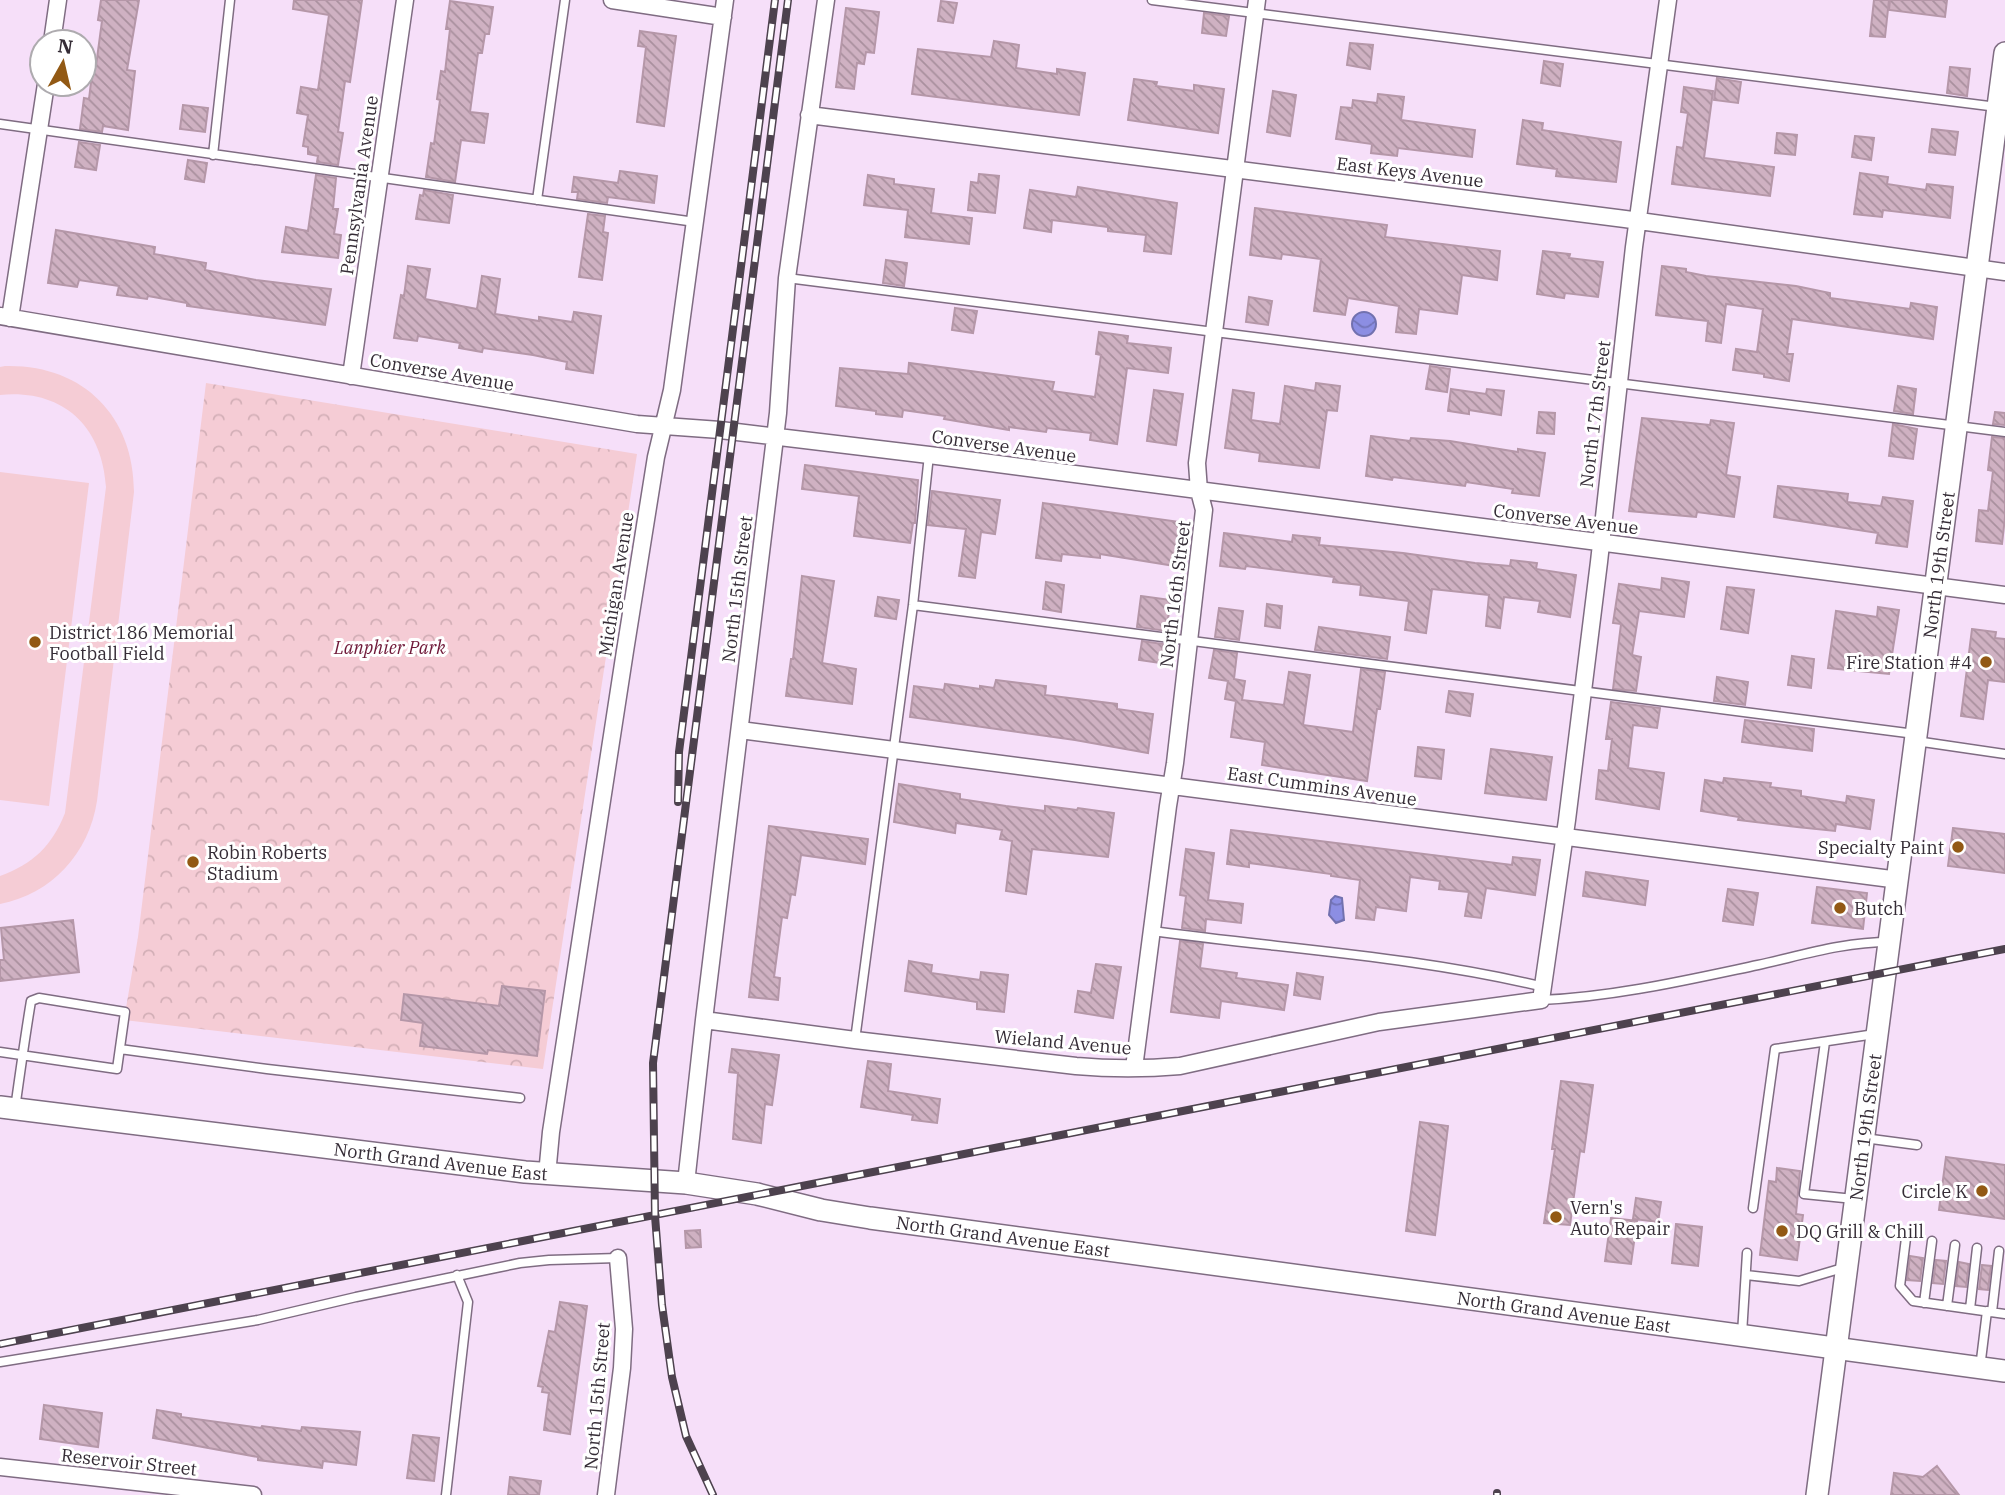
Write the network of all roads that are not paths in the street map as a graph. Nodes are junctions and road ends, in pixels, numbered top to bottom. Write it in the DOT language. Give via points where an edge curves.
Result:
graph roads {
  1 [pos="58,0"];
  2 [pos="230,0"];
  3 [pos="405,0"];
  4 [pos="565,0"];
  5 [pos="612,0"];
  6 [pos="725,0"];
  7 [pos="826,0"];
  8 [pos="1152,0"];
  9 [pos="1668,0"];
  10 [pos="1256,7"];
  11 [pos="723,17"];
  12 [pos="54,28"];
  13 [pos="2005,53"];
  14 [pos="1660,64"];
  15 [pos="44,98"];
  16 [pos="2002,108"];
  17 [pos="809,115"];
  18 [pos="0,124"];
  19 [pos="39,130"];
  20 [pos="213,155"];
  21 [pos="1236,169"];
  22 [pos="380,179"];
  23 [pos="537,200"];
  24 [pos="1638,221"];
  25 [pos="695,222"];
  26 [pos="1977,269"];
  27 [pos="2005,272"];
  28 [pos="787,278"];
  29 [pos="5,317"];
  30 [pos="1214,331"];
  31 [pos="351,376"];
  32 [pos="1618,384"];
  33 [pos="1956,426"];
  34 [pos="663,427"];
  35 [pos="2005,432"];
  36 [pos="775,437"];
  37 [pos="929,455"];
  38 [pos="1199,491"];
  39 [pos="1600,543"];
  40 [pos="1936,587"];
  41 [pos="2005,595"];
  42 [pos="913,605"];
  43 [pos="1188,640"];
  44 [pos="1582,691"];
  45 [pos="740,730"];
  46 [pos="1917,738"];
  47 [pos="892,749"];
  48 [pos="2005,754"];
  49 [pos="1172,785"];
  50 [pos="1564,837"];
  51 [pos="1899,880"];
  52 [pos="1153,930"];
  53 [pos="1890,942"];
  54 [pos="1543,993"];
  55 [pos="704,1020"];
  56 [pos="1878,1033"];
  57 [pos="855,1040"];
  58 [pos="1825,1042"];
  59 [pos="120,1049"];
  60 [pos="0,1052"];
  61 [pos="23,1054"];
  62 [pos="1134,1068"];
  63 [pos="520,1098"];
  64 [pos="7,1108"];
  65 [pos="1864,1138"];
  66 [pos="1917,1145"];
  67 [pos="547,1175"];
  68 [pos="686,1183"];
  69 [pos="1857,1199"];
  70 [pos="1753,1208"];
  71 [pos="1906,1238"];
  72 [pos="1932,1241"];
  73 [pos="1955,1245"];
  74 [pos="1977,1248"];
  75 [pos="1998,1251"];
  76 [pos="1747,1253"];
  77 [pos="618,1258"];
  78 [pos="1848,1267"];
  79 [pos="457,1275"];
  80 [pos="1746,1275"];
  81 [pos="1924,1303"];
  82 [pos="1947,1306"];
  83 [pos="1970,1309"];
  84 [pos="1989,1311"];
  85 [pos="2005,1314"];
  86 [pos="1742,1336"];
  87 [pos="1837,1349"];
  88 [pos="0,1362"];
  89 [pos="1980,1368"];
  90 [pos="2005,1371"];
  91 [pos="0,1467"];
  92 [pos="141,1489"];
  93 [pos="253,1495"];
  94 [pos="446,1495"];
  95 [pos="606,1495"];
  96 [pos="1817,1495"];
  1 -- 12 [label="street"];
  2 -- 20 [label="lane"];
  3 -- 22 [label="street, Pennsylvania Avenue"];
  4 -- 23 [label="lane"];
  5 -- 11 [label="street"];
  6 -- 11 [label="street, Michigan Avenue"];
  7 -- 17 [label="street, North 15th Street"];
  8 -- 10 [label="lane"];
  9 -- 14 [label="street, North 17th Street"];
  10 -- 14 [label="lane"];
  10 -- 21 [label="street, North 16th Street"];
  11 -- 25 [label="street, Michigan Avenue"];
  13 -- 16 [label="street, North 19th Street"];
  14 -- 16 [label="lane"];
  14 -- 24 [label="street, North 17th Street"];
  15 -- 19 [label="street"];
  16 -- 26 [label="street, North 19th Street"];
  17 -- 21 [label="street, East Keys Avenue"];
  17 -- 28 [label="street, North 15th Street"];
  18 -- 19 [label="lane"];
  19 -- 20 [label="lane"];
  19 -- 29 [label="street"];
  20 -- 22 [label="lane"];
  21 -- 24 [label="street, East Keys Avenue"];
  21 -- 30 [label="street, North 16th Street"];
  22 -- 23 [label="lane"];
  22 -- 31 [label="street, Pennsylvania Avenue"];
  23 -- 25 [label="lane"];
  24 -- 26 [label="street, East Keys Avenue"];
  24 -- 32 [label="street, North 17th Street"];
  25 -- 34 [label="street, Michigan Avenue"];
  26 -- 27 [label="street, East Keys Avenue"];
  26 -- 33 [label="street, North 19th Street"];
  28 -- 30 [label="lane"];
  28 -- 36 [label="street, North 15th Street"];
  29 -- 31 [label="street, Converse Avenue"];
  30 -- 32 [label="lane"];
  30 -- 38 [label="street, North 16th Street" via="1196,471"];
  31 -- 34 [label="street, Converse Avenue"];
  32 -- 33 [label="lane"];
  32 -- 39 [label="street, North 17th Street"];
  33 -- 35 [label="lane"];
  33 -- 40 [label="street, North 19th Street"];
  34 -- 36 [label="street, Converse Avenue"];
  34 -- 67 [label="street, Michigan Avenue"];
  36 -- 37 [label="street, Converse Avenue"];
  36 -- 45 [label="street, North 15th Street"];
  37 -- 38 [label="street, Converse Avenue"];
  37 -- 42 [label="lane"];
  38 -- 39 [label="street, Converse Avenue"];
  38 -- 43 [label="street, North 16th Street" via="1204,510"];
  39 -- 40 [label="street, Converse Avenue"];
  39 -- 44 [label="street, North 17th Street"];
  40 -- 41 [label="street, Converse Avenue"];
  40 -- 46 [label="street, North 19th Street"];
  42 -- 43 [label="lane"];
  42 -- 47 [label="lane"];
  43 -- 44 [label="lane"];
  43 -- 49 [label="street, North 16th Street"];
  44 -- 46 [label="lane"];
  44 -- 50 [label="street, North 17th Street"];
  45 -- 47 [label="street, East Cummins Avenue"];
  45 -- 55 [label="street, North 15th Street"];
  46 -- 48 [label="lane"];
  46 -- 51 [label="street, North 19th Street"];
  47 -- 49 [label="street, East Cummins Avenue"];
  47 -- 57 [label="lane"];
  49 -- 50 [label="street, East Cummins Avenue"];
  49 -- 52 [label="street, North 16th Street"];
  50 -- 51 [label="street, East Cummins Avenue"];
  50 -- 54 [label="street, North 17th Street"];
  51 -- 53 [label="street, North 19th Street"];
  52 -- 54 [label="lane" via="1495,975"];
  52 -- 62 [label="street, North 16th Street"];
  53 -- 54 [label="lane" via="1823,948 1606,995"];
  53 -- 56 [label="street, North 19th Street"];
  54 -- 62 [label="street, Wieland Avenue" via="1379,1022 1180,1066"];
  55 -- 57 [label="street, Wieland Avenue"];
  55 -- 68 [label="street, North 15th Street"];
  56 -- 58 [label="lane"];
  56 -- 65 [label="street, North 19th Street"];
  57 -- 62 [label="street, Wieland Avenue" via="1076,1066"];
  58 -- 69 [label="lane" via="1804,1194"];
  58 -- 70 [label="lane" via="1775,1049"];
  59 -- 61 [label="lane" via="117,1069"];
  59 -- 61 [label="lane" via="125,1012 39,998 31,1001"];
  59 -- 63 [label="lane"];
  60 -- 61 [label="lane"];
  61 -- 64 [label="lane"];
  64 -- 67 [label="street, North Grand Avenue East"];
  65 -- 66 [label="lane"];
  65 -- 69 [label="street, North 19th Street"];
  67 -- 68 [label="street, North Grand Avenue East"];
  68 -- 86 [label="street, North Grand Avenue East" via="870,1218"];
  69 -- 78 [label="street, North 19th Street"];
  71 -- 81 [label="lane" via="1900,1286 1913,1301"];
  72 -- 81 [label="lane"];
  73 -- 82 [label="lane"];
  74 -- 83 [label="lane"];
  75 -- 84 [label="lane"];
  76 -- 80 [label="lane"];
  77 -- 79 [label="lane" via="548,1260"];
  77 -- 95 [label="street, North 15th Street" via="624,1329"];
  78 -- 80 [label="lane" via="1799,1281"];
  78 -- 87 [label="street, North 19th Street"];
  79 -- 88 [label="lane" via="258,1320"];
  79 -- 94 [label="lane" via="468,1302"];
  80 -- 86 [label="lane"];
  81 -- 82 [label="lane"];
  82 -- 83 [label="lane"];
  83 -- 84 [label="lane"];
  84 -- 85 [label="lane"];
  84 -- 89 [label="lane"];
  86 -- 87 [label="street, North Grand Avenue East"];
  87 -- 89 [label="street, North Grand Avenue East"];
  87 -- 96 [label="street, North 19th Street"];
  89 -- 90 [label="street, North Grand Avenue East"];
  91 -- 92 [label="street, Reservoir Street"];
  92 -- 93 [label="street, Reservoir Street"];
}
